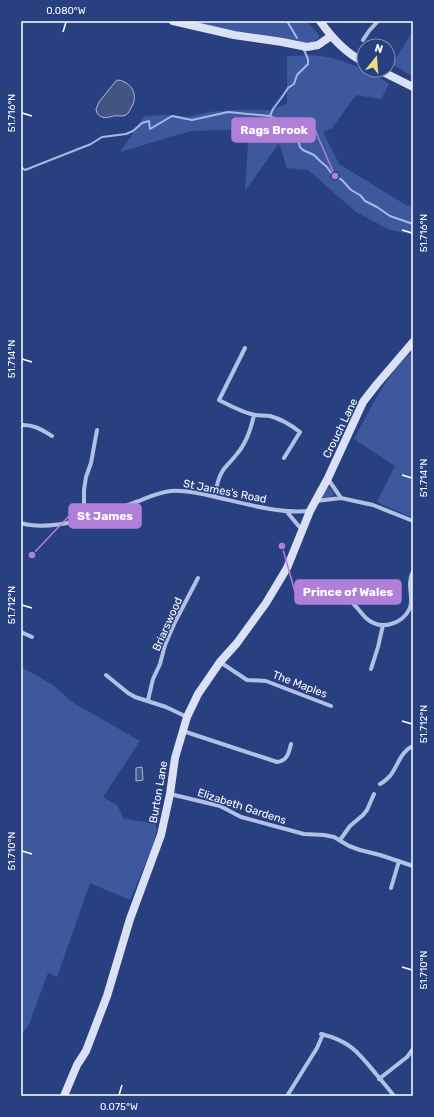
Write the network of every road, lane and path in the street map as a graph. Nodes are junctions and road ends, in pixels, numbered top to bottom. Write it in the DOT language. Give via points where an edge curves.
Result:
graph roads {
  1 [pos="173,21"];
  2 [pos="320,21"];
  3 [pos="378,21"];
  4 [pos="331,36"];
  5 [pos="364,38"];
  6 [pos="356,57"];
  7 [pos="396,78"];
  8 [pos="413,87"];
  9 [pos="413,342"];
  10 [pos="245,348"];
  11 [pos="254,415"];
  12 [pos="21,425"];
  13 [pos="97,430"];
  14 [pos="52,436"];
  15 [pos="284,458"];
  16 [pos="328,478"];
  17 [pos="215,497"];
  18 [pos="341,498"];
  19 [pos="315,502"];
  20 [pos="310,511"];
  21 [pos="287,512"];
  22 [pos="87,518"];
  23 [pos="413,521"];
  24 [pos="21,523"];
  25 [pos="302,531"];
  26 [pos="413,571"];
  27 [pos="198,578"];
  28 [pos="324,588"];
  29 [pos="383,625"];
  30 [pos="21,632"];
  31 [pos="32,637"];
  32 [pos="220,662"];
  33 [pos="371,669"];
  34 [pos="106,675"];
  35 [pos="148,700"];
  36 [pos="330,706"];
  37 [pos="187,717"];
  38 [pos="183,731"];
  39 [pos="291,744"];
  40 [pos="413,744"];
  41 [pos="380,784"];
  42 [pos="170,794"];
  43 [pos="374,794"];
  44 [pos="340,840"];
  45 [pos="399,861"];
  46 [pos="413,866"];
  47 [pos="391,888"];
  48 [pos="413,1049"];
  49 [pos="380,1079"];
  50 [pos="64,1096"];
  51 [pos="287,1096"];
  52 [pos="394,1096"];
  1 -- 4 [label="street" via="234,35 307,47 318,45"];
  2 -- 4 [label="street"];
  3 -- 5 [label="street"];
  4 -- 6 [label="street"];
  7 -- 8 [label="street"];
  9 -- 16 [label="street, Crouch Lane" via="363,402"];
  10 -- 11 [label="street" via="219,400"];
  11 -- 15 [label="street" via="271,416 300,432"];
  11 -- 17 [label="street" via="243,446 222,471"];
  12 -- 14 [label="street" via="35,427"];
  13 -- 22 [label="street" via="84,490"];
  16 -- 18 [label="street"];
  16 -- 19 [label="street, Crouch Lane"];
  17 -- 21 [label="street, St James's Road"];
  17 -- 22 [label="street, St James's Road" via="170,491"];
  18 -- 19 [label="street"];
  18 -- 23 [label="street" via="373,505"];
  19 -- 20 [label="street, Crouch Lane"];
  20 -- 21 [label="street, St James's Road"];
  20 -- 25 [label="street, Burton Lane"];
  21 -- 25 [label="street"];
  22 -- 24 [label="street, St James's Road" via="39,525"];
  25 -- 32 [label="street, Burton Lane" via="287,568 266,603"];
  26 -- 29 [label="street" via="409,585 411,600 407,613 396,623"];
  27 -- 35 [label="street, Briarswood" via="165,645"];
  28 -- 29 [label="street" via="341,595 375,624"];
  29 -- 33 [label="street"];
  30 -- 31 [label="street"];
  32 -- 36 [label="street, The Maples" via="247,680 266,681"];
  32 -- 37 [label="street, Burton Lane" via="198,694"];
  34 -- 35 [label="street" via="128,693"];
  35 -- 37 [label="street"];
  37 -- 38 [label="street, Burton Lane"];
  38 -- 39 [label="street" via="277,762 286,758"];
  38 -- 42 [label="street, Burton Lane" via="175,758"];
  40 -- 41 [label="street" via="400,758 389,778"];
  42 -- 44 [label="street, Elizabeth Gardens" via="220,806 259,822 304,834 329,835"];
  42 -- 50 [label="street, Burton Lane" via="161,835 130,919 107,996 86,1051"];
  43 -- 44 [label="street" via="367,810"];
  44 -- 45 [label="street, Elizabeth Gardens" via="360,850"];
  45 -- 46 [label="street, Elizabeth Gardens"];
  45 -- 47 [label="street"];
  48 -- 49 [label="street"];
  49 -- 51 [label="street" via="352,1046 322,1034 317,1048"];
  49 -- 52 [label="street"];
}
